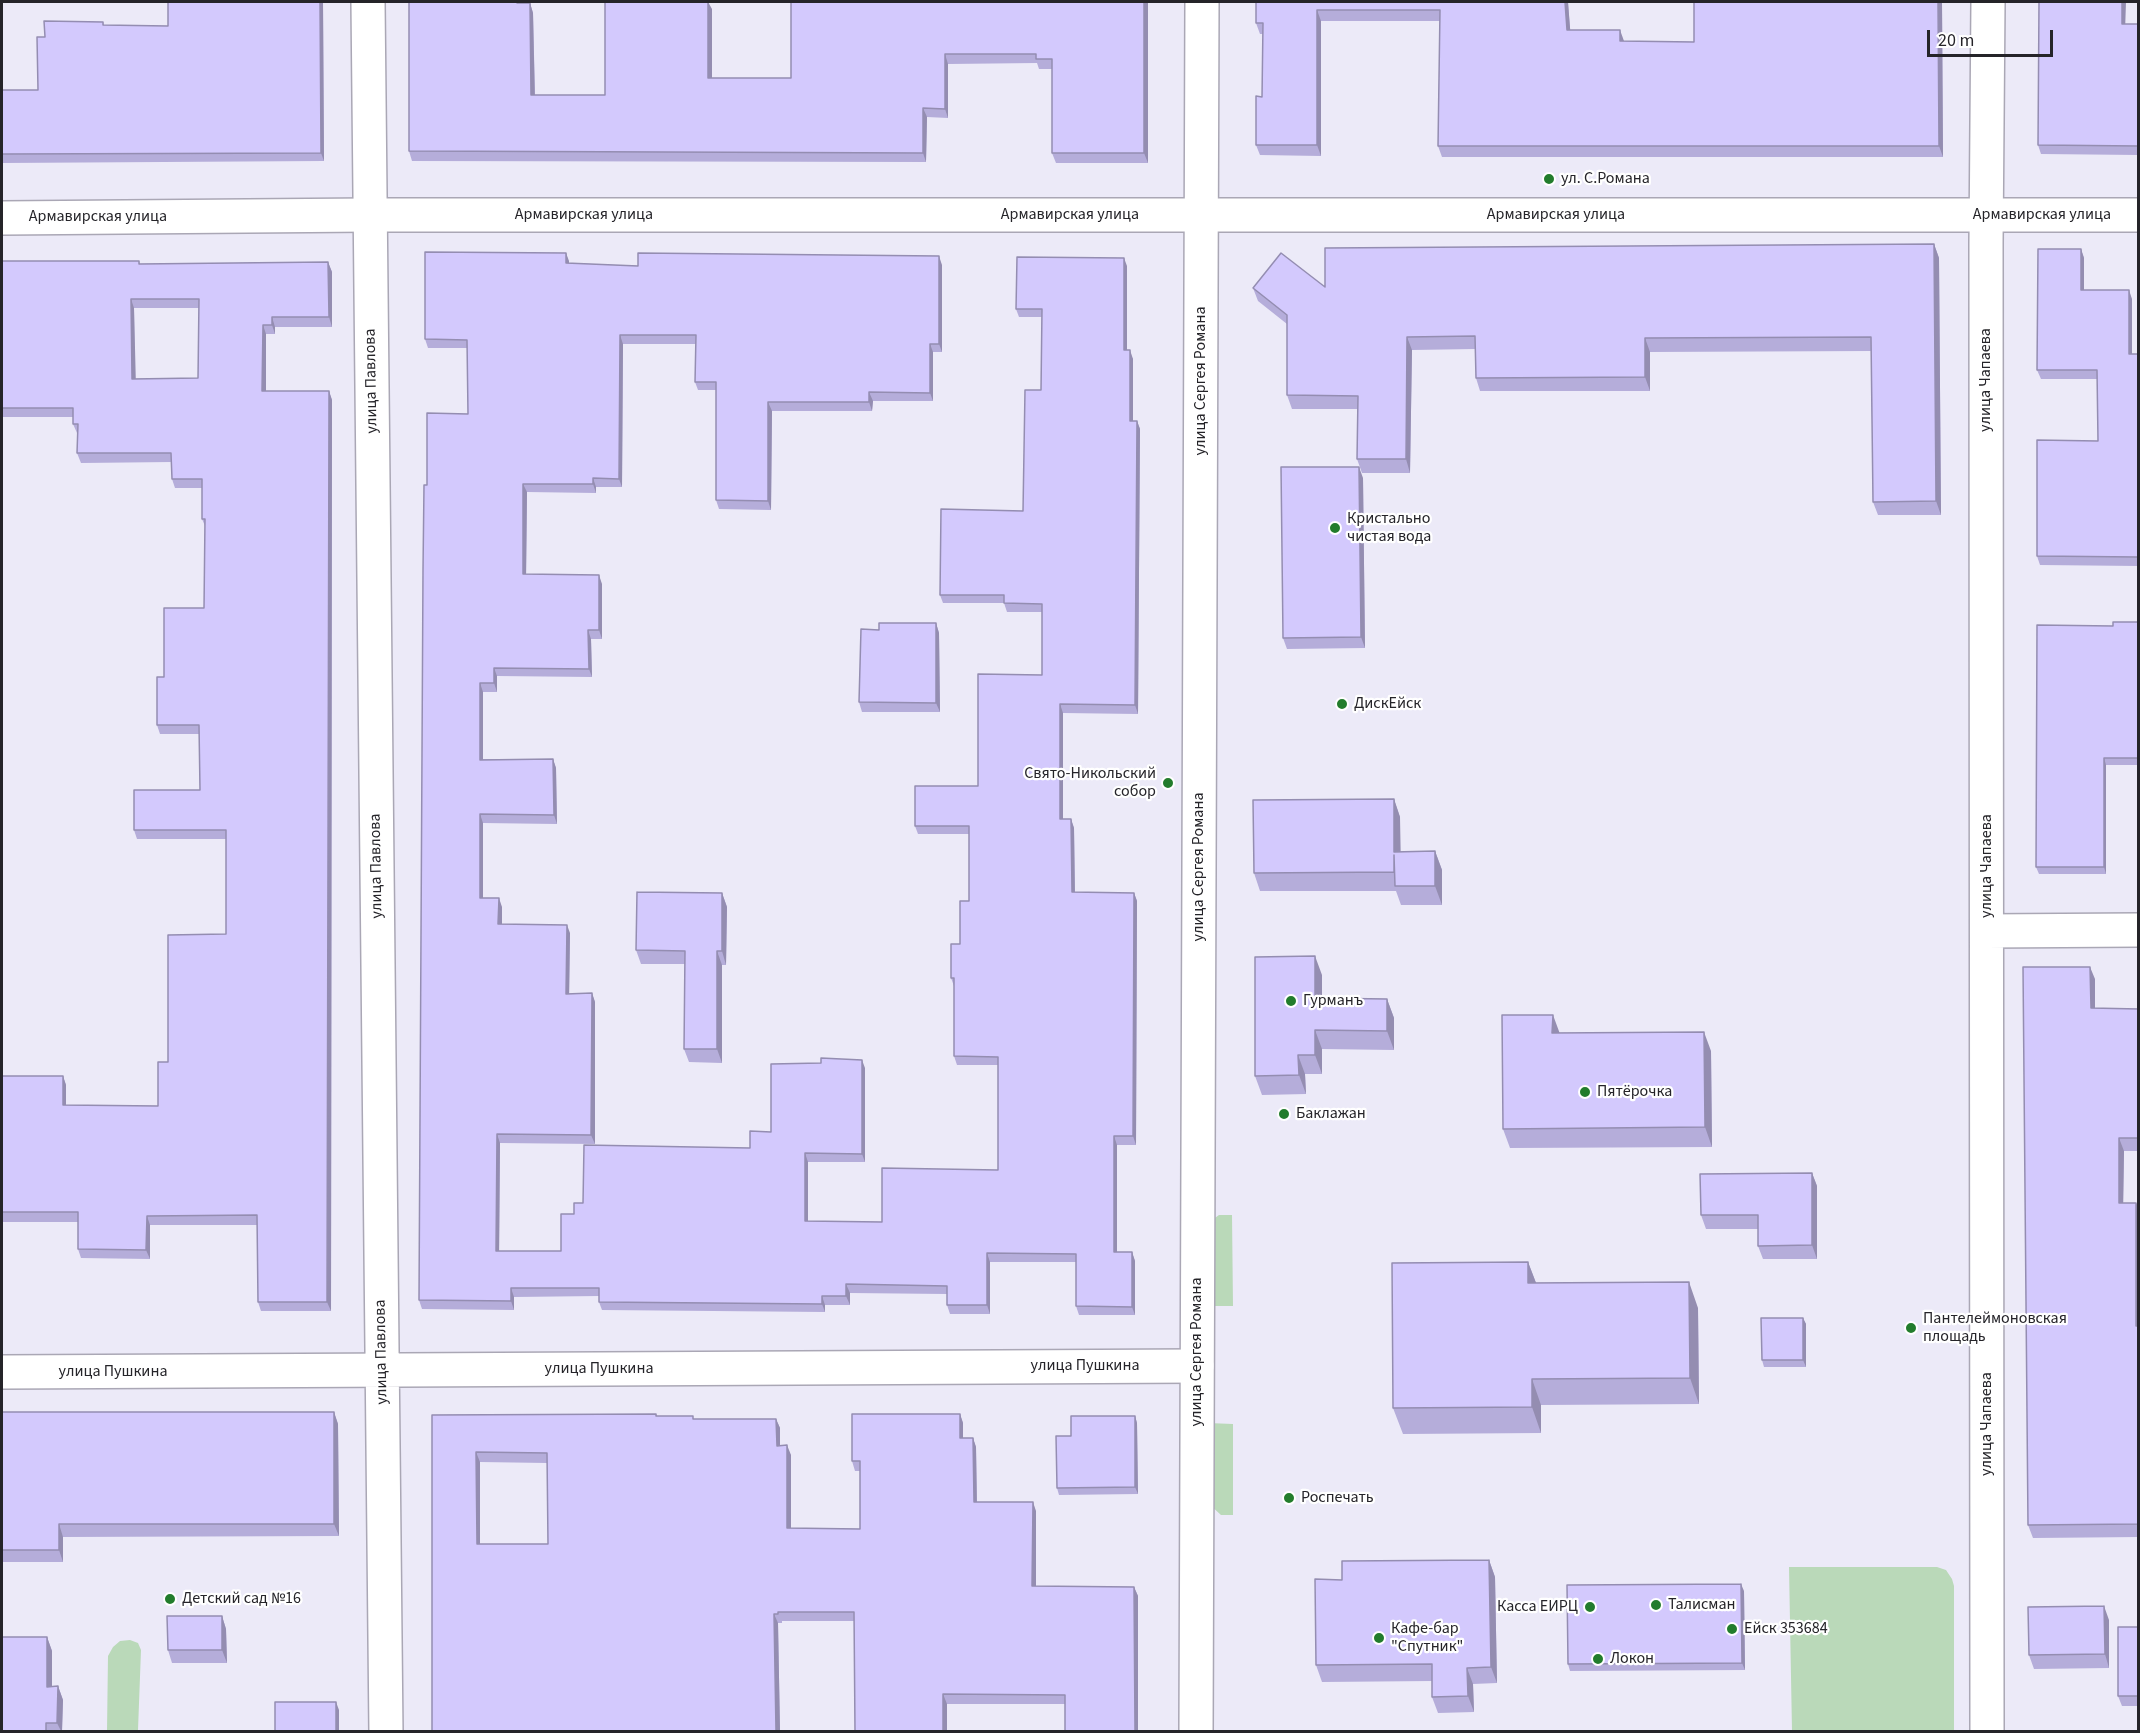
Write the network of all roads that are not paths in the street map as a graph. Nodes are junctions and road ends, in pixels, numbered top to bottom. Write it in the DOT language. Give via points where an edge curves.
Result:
graph roads {
  1 [pos="368,2"];
  2 [pos="1202,2"];
  3 [pos="1988,2"];
  4 [pos="370,215"];
  5 [pos="1201,215"];
  6 [pos="2139,215"];
  7 [pos="1986,216"];
  8 [pos="2,218"];
  9 [pos="2139,930"];
  10 [pos="1987,931"];
  11 [pos="1197,1366"];
  12 [pos="382,1370"];
  13 [pos="2,1372"];
  14 [pos="386,1731"];
  15 [pos="1196,1731"];
  16 [pos="1987,1731"];
  1 -- 4 [label="street, улица Павлова"];
  2 -- 5 [label="street, улица Сергея Романа"];
  3 -- 7 [label="street, улица Чапаева"];
  4 -- 5 [label="street, Армавирская улица"];
  4 -- 8 [label="street, Армавирская улица"];
  4 -- 12 [label="street, улица Павлова"];
  5 -- 7 [label="street, Армавирская улица"];
  5 -- 11 [label="street, улица Сергея Романа"];
  6 -- 7 [label="street, Армавирская улица"];
  7 -- 10 [label="street, улица Чапаева"];
  9 -- 10 [label="street"];
  10 -- 16 [label="street, улица Чапаева"];
  11 -- 12 [label="street, улица Пушкина"];
  11 -- 15 [label="street, улица Сергея Романа"];
  12 -- 13 [label="street, улица Пушкина"];
  12 -- 14 [label="street, улица Павлова"];
}
